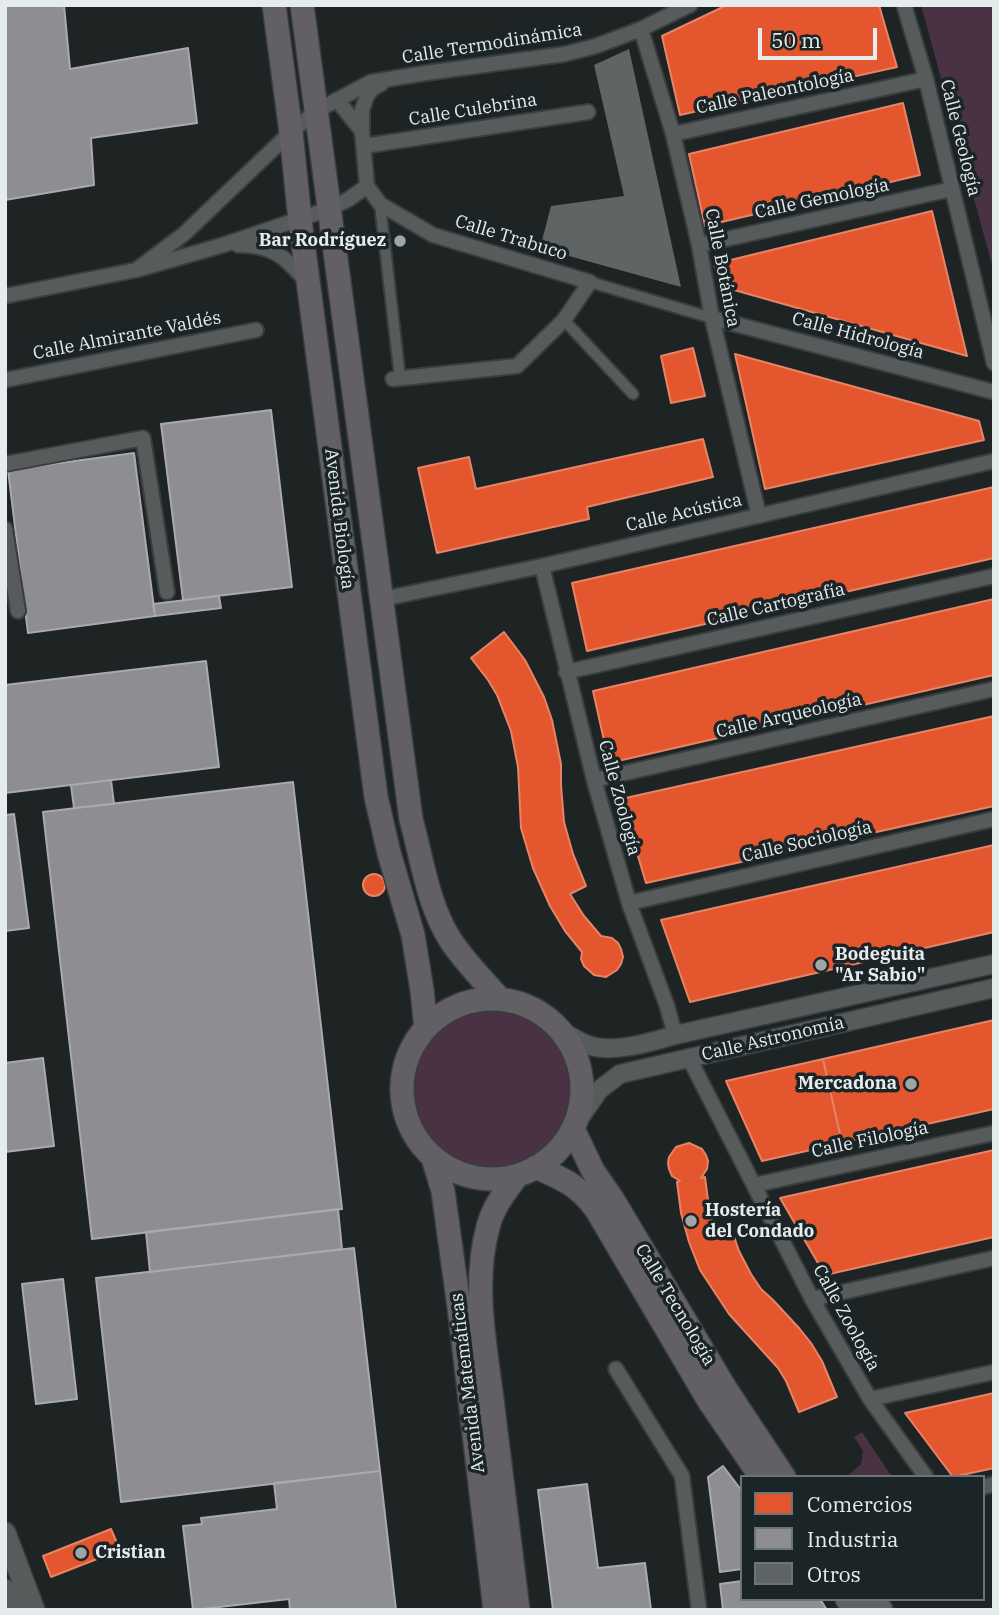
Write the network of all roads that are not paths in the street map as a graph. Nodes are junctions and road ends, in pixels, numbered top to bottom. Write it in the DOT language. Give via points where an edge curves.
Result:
graph roads {
  1 [pos="274,5"];
  2 [pos="302,5"];
  3 [pos="690,5"];
  4 [pos="904,5"];
  5 [pos="641,29"];
  6 [pos="398,78"];
  7 [pos="926,79"];
  8 [pos="337,100"];
  9 [pos="316,111"];
  10 [pos="588,112"];
  11 [pos="291,132"];
  12 [pos="673,134"];
  13 [pos="363,138"];
  14 [pos="367,186"];
  15 [pos="952,189"];
  16 [pos="380,204"];
  17 [pos="329,209"];
  18 [pos="300,220"];
  19 [pos="223,245"];
  20 [pos="699,245"];
  21 [pos="136,270"];
  22 [pos="590,282"];
  23 [pos="309,285"];
  24 [pos="5,296"];
  25 [pos="712,318"];
  26 [pos="564,320"];
  27 [pos="256,330"];
  28 [pos="994,363"];
  29 [pos="397,378"];
  30 [pos="5,380"];
  31 [pos="994,392"];
  32 [pos="633,394"];
  33 [pos="994,461"];
  34 [pos="5,464"];
  35 [pos="759,516"];
  36 [pos="5,529"];
  37 [pos="542,566"];
  38 [pos="994,576"];
  39 [pos="167,592"];
  40 [pos="382,599"];
  41 [pos="18,611"];
  42 [pos="566,672"];
  43 [pos="994,689"];
  44 [pos="594,780"];
  45 [pos="994,819"];
  46 [pos="629,903"];
  47 [pos="994,964"];
  48 [pos="994,988"];
  49 [pos="500,999"];
  50 [pos="426,1028"];
  51 [pos="563,1032"];
  52 [pos="675,1035"];
  53 [pos="690,1058"];
  54 [pos="574,1127"];
  55 [pos="994,1133"];
  56 [pos="433,1158"];
  57 [pos="526,1172"];
  58 [pos="754,1185"];
  59 [pos="994,1258"];
  60 [pos="812,1299"];
  61 [pos="617,1368"];
  62 [pos="994,1372"];
  63 [pos="870,1399"];
  64 [pos="760,1475"];
  65 [pos="783,1475"];
  66 [pos="925,1475"];
  67 [pos="5,1532"];
  68 [pos="5,1590"];
  69 [pos="13,1610"];
  70 [pos="34,1610"];
  71 [pos="495,1610"];
  72 [pos="518,1610"];
  73 [pos="699,1610"];
  1 -- 11 [label="main road, Avenida Biología"];
  2 -- 9 [label="main road, Avenida Biología"];
  3 -- 5 [label="street, Calle Termodinámica"];
  4 -- 7 [label="street, Calle Geología"];
  5 -- 6 [label="street, Calle Termodinámica" via="565,54"];
  5 -- 12 [label="street, Calle Botánica"];
  6 -- 8 [label="street, Calle Termodinámica" via="371,82"];
  6 -- 13 [label="street" via="378,85 367,96 362,110"];
  7 -- 12 [label="street, Calle Paleontología"];
  7 -- 15 [label="street, Calle Geología"];
  8 -- 9 [label="street, Calle Termodinámica"];
  8 -- 13 [label="street"];
  9 -- 11 [label="street, Calle Termodinámica"];
  9 -- 17 [label="main road, Avenida Biología"];
  10 -- 13 [label="street, Calle Culebrina"];
  11 -- 18 [label="main road, Avenida Biología"];
  11 -- 21 [label="street, Calle Termodinámica" via="184,234"];
  12 -- 20 [label="street, Calle Botánica"];
  13 -- 14 [label="street"];
  14 -- 16 [label="street, Calle Trabuco"];
  14 -- 17 [label="street"];
  15 -- 20 [label="street, Calle Gemología"];
  15 -- 28 [label="street, Calle Geología"];
  16 -- 22 [label="street, Calle Trabuco" via="433,235"];
  16 -- 29 [label="street"];
  17 -- 18 [label="street"];
  17 -- 40 [label="main road, Avenida Biología"];
  18 -- 19 [label="street"];
  18 -- 23 [label="main road, Avenida Biología"];
  19 -- 21 [label="street"];
  19 -- 23 [label="street" via="270,248"];
  20 -- 25 [label="street, Calle Botánica"];
  21 -- 24 [label="street"];
  22 -- 25 [label="street, Calle Trabuco"];
  22 -- 26 [label="street"];
  23 -- 50 [label="main road, Avenida Biología" via="376,797 413,935"];
  25 -- 31 [label="street, Calle Hidrología"];
  25 -- 35 [label="street, Calle Botánica"];
  26 -- 29 [label="street" via="517,366"];
  26 -- 32 [label="street"];
  27 -- 30 [label="street, Calle Almirante Valdés"];
  33 -- 35 [label="street, Calle Acústica"];
  34 -- 39 [label="street" via="143,438"];
  35 -- 37 [label="street, Calle Acústica"];
  36 -- 41 [label="street"];
  37 -- 40 [label="street, Calle Acústica"];
  37 -- 42 [label="street, Calle Zoología"];
  38 -- 42 [label="street, Calle Cartografía"];
  40 -- 49 [label="main road, Avenida Biología" via="411,819 433,903 450,939"];
  42 -- 44 [label="street, Calle Zoología"];
  43 -- 44 [label="street, Calle Arqueología"];
  44 -- 46 [label="street, Calle Zoología"];
  45 -- 46 [label="street, Calle Sociología"];
  46 -- 52 [label="street, Calle Zoología"];
  47 -- 52 [label="street, Calle Astronomía"];
  48 -- 53 [label="street, Calle Astronomía"];
  49 -- 50 [label="main road" via="460,1005"];
  49 -- 51 [label="main road" via="535,1009"];
  50 -- 56 [label="main road" via="408,1055 402,1094 413,1133"];
  51 -- 52 [label="street, Calle Astronomía" via="603,1048 643,1045"];
  51 -- 54 [label="main road" via="582,1077 583,1093"];
  53 -- 54 [label="street, Calle Astronomía" via="620,1074 598,1090"];
  53 -- 58 [label="street, Calle Zoología"];
  54 -- 57 [label="main road" via="558,1151"];
  54 -- 65 [label="main road, Calle Tecnología" via="593,1171"];
  55 -- 58 [label="street, Calle Filología"];
  56 -- 57 [label="main road" via="473,1177 499,1179"];
  56 -- 71 [label="main road, Avenida Matemáticas" via="443,1191 459,1307"];
  57 -- 64 [label="main road, Calle Tecnología" via="571,1184 584,1193 709,1401"];
  57 -- 72 [label="main road, Avenida Matemáticas" via="493,1212 481,1273 483,1324"];
  58 -- 60 [label="street, Calle Zoología"];
  59 -- 60 [label="street"];
  60 -- 63 [label="street, Calle Zoología"];
  61 -- 73 [label="street" via="682,1476"];
  62 -- 63 [label="street"];
  63 -- 66 [label="street, Calle Zoología"];
  67 -- 70 [label="main road"];
  68 -- 69 [label="main road"];
}
